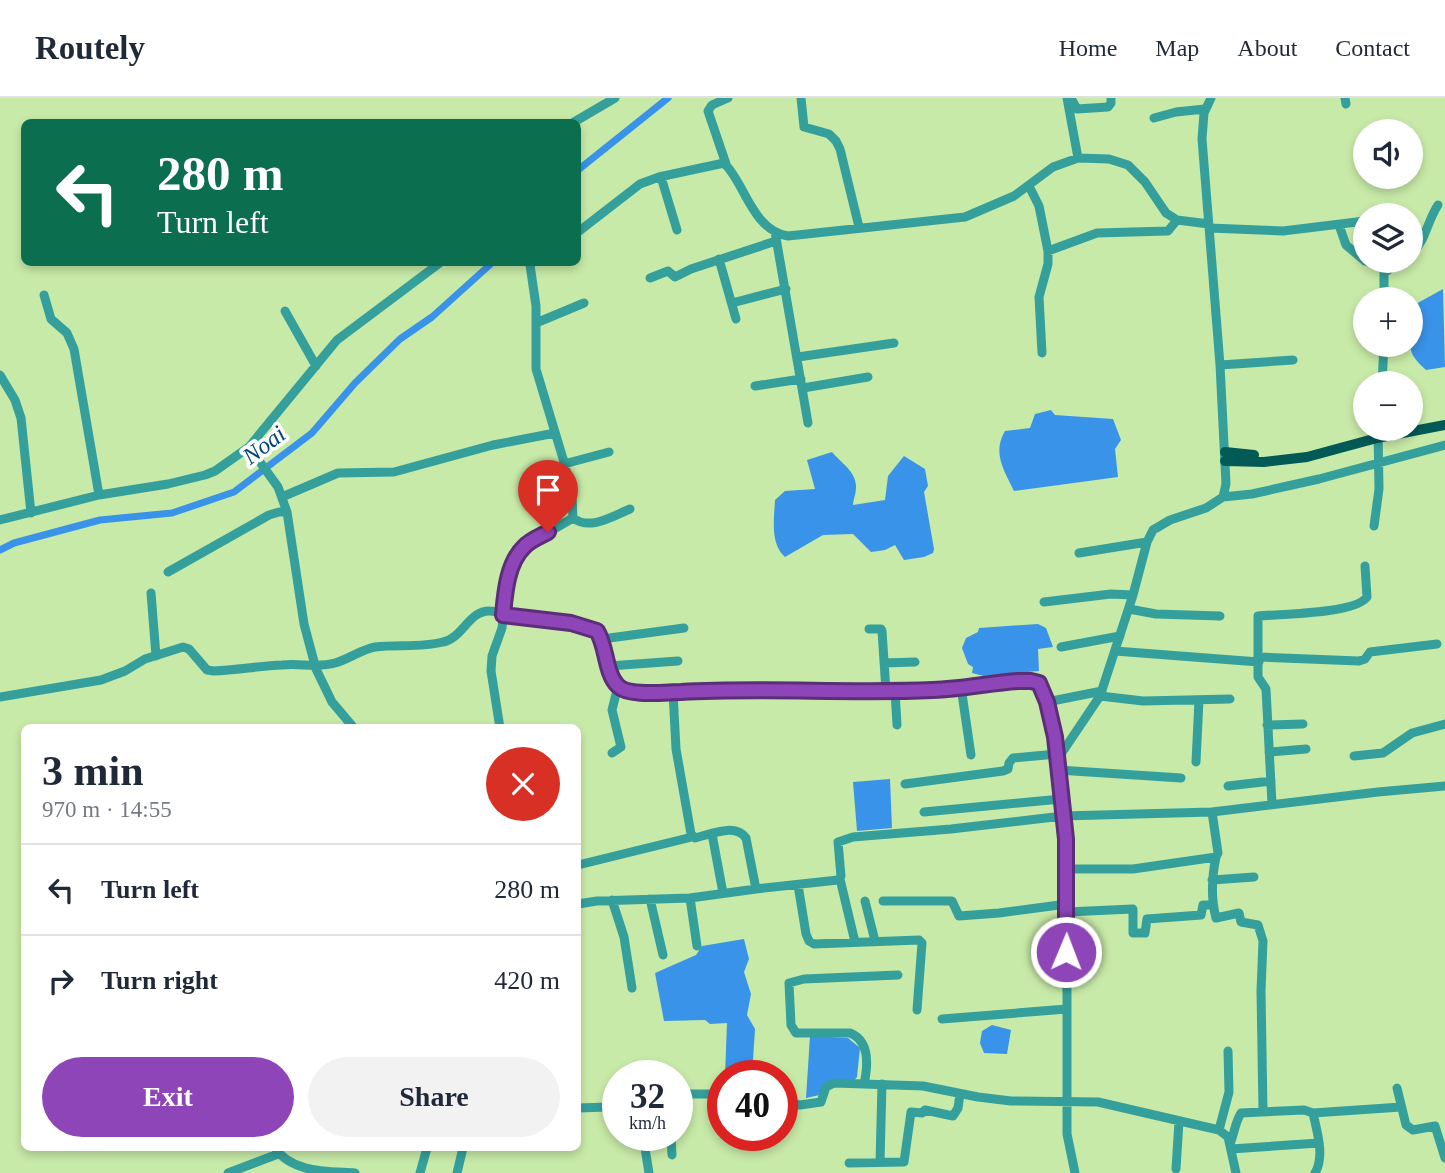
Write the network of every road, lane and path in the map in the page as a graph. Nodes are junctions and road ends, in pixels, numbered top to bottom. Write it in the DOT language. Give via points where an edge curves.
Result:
graph roads {
  1 [pos="615,98"];
  2 [pos="728,98"];
  3 [pos="801,98"];
  4 [pos="1069,98"];
  5 [pos="1111,98"];
  6 [pos="1211,98"];
  7 [pos="1205,109"];
  8 [pos="1154,118"];
  9 [pos="579,119"];
  10 [pos="1079,158"];
  11 [pos="726,164"];
  12 [pos="661,177"];
  13 [pos="1029,186"];
  14 [pos="1438,205"];
  15 [pos="1177,220"];
  16 [pos="1353,223"];
  17 [pos="1339,225"];
  18 [pos="1209,226"];
  19 [pos="859,227"];
  20 [pos="581,230"];
  21 [pos="677,230"];
  22 [pos="1424,236"];
  23 [pos="776,237"];
  24 [pos="1048,251"];
  25 [pos="1353,251"];
  26 [pos="719,259"];
  27 [pos="436,266"];
  28 [pos="530,266"];
  29 [pos="650,278"];
  30 [pos="786,289"];
  31 [pos="44,295"];
  32 [pos="584,303"];
  33 [pos="732,303"];
  34 [pos="285,310"];
  35 [pos="736,319"];
  36 [pos="536,323"];
  37 [pos="894,344"];
  38 [pos="1042,353"];
  39 [pos="798,357"];
  40 [pos="1293,360"];
  41 [pos="1220,365"];
  42 [pos="316,366"];
  43 [pos="0,375"];
  44 [pos="868,377"];
  45 [pos="802,383"];
  46 [pos="755,386"];
  47 [pos="1445,418"];
  48 [pos="808,423"];
  49 [pos="1423,423"];
  50 [pos="1445,425"];
  51 [pos="1423,428"];
  52 [pos="555,433"];
  53 [pos="1353,439"];
  54 [pos="1378,441"];
  55 [pos="1445,445"];
  56 [pos="249,447"];
  57 [pos="609,452"];
  58 [pos="1225,457"];
  59 [pos="1377,462"];
  60 [pos="564,464"];
  61 [pos="99,495"];
  62 [pos="282,497"];
  63 [pos="1223,497"];
  64 [pos="541,501"];
  65 [pos="630,509"];
  66 [pos="287,512"];
  67 [pos="31,513"];
  68 [pos="573,518"];
  69 [pos="0,520"];
  70 [pos="1374,526"];
  71 [pos="548,532"];
  72 [pos="1147,542"];
  73 [pos="1079,553"];
  74 [pos="1366,566"];
  75 [pos="168,572"];
  76 [pos="151,593"];
  77 [pos="1133,595"];
  78 [pos="1044,602"];
  79 [pos="1129,609"];
  80 [pos="503,615"];
  81 [pos="1220,616"];
  82 [pos="684,628"];
  83 [pos="869,629"];
  84 [pos="1120,636"];
  85 [pos="602,639"];
  86 [pos="1437,644"];
  87 [pos="1061,647"];
  88 [pos="1115,651"];
  89 [pos="156,656"];
  90 [pos="1259,659"];
  91 [pos="678,661"];
  92 [pos="915,662"];
  93 [pos="884,663"];
  94 [pos="315,665"];
  95 [pos="609,666"];
  96 [pos="618,686"];
  97 [pos="961,687"];
  98 [pos="890,691"];
  99 [pos="673,692"];
  100 [pos="1101,693"];
  101 [pos="0,697"];
  102 [pos="1230,699"];
  103 [pos="1199,700"];
  104 [pos="1047,702"];
  105 [pos="351,724"];
  106 [pos="499,724"];
  107 [pos="1303,724"];
  108 [pos="1445,724"];
  109 [pos="897,725"];
  110 [pos="1267,725"];
  111 [pos="1306,749"];
  112 [pos="1269,752"];
  113 [pos="611,753"];
  114 [pos="971,755"];
  115 [pos="1354,757"];
  116 [pos="1057,761"];
  117 [pos="1196,762"];
  118 [pos="1181,778"];
  119 [pos="1271,781"];
  120 [pos="905,784"];
  121 [pos="1228,786"];
  122 [pos="1445,786"];
  123 [pos="1060,799"];
  124 [pos="1272,804"];
  125 [pos="924,812"];
  126 [pos="1212,812"];
  127 [pos="1063,816"];
  128 [pos="712,834"];
  129 [pos="692,837"];
  130 [pos="1216,857"];
  131 [pos="581,864"];
  132 [pos="1067,869"];
  133 [pos="1254,877"];
  134 [pos="840,879"];
  135 [pos="1212,880"];
  136 [pos="798,885"];
  137 [pos="756,889"];
  138 [pos="723,893"];
  139 [pos="690,898"];
  140 [pos="650,899"];
  141 [pos="612,901"];
  142 [pos="865,901"];
  143 [pos="883,901"];
  144 [pos="581,904"];
  145 [pos="1213,905"];
  146 [pos="1066,908"];
  147 [pos="875,941"];
  148 [pos="855,942"];
  149 [pos="697,946"];
  150 [pos="663,955"];
  151 [pos="898,975"];
  152 [pos="632,988"];
  153 [pos="1067,1009"];
  154 [pos="917,1010"];
  155 [pos="942,1019"];
  156 [pos="1228,1051"];
  157 [pos="864,1084"];
  158 [pos="882,1084"];
  159 [pos="1397,1087"];
  160 [pos="960,1094"];
  161 [pos="1068,1101"];
  162 [pos="798,1105"];
  163 [pos="602,1107"];
  164 [pos="1402,1107"];
  165 [pos="581,1108"];
  166 [pos="1264,1111"];
  167 [pos="1313,1113"];
  168 [pos="1179,1121"];
  169 [pos="1219,1130"];
  170 [pos="1319,1143"];
  171 [pos="1443,1144"];
  172 [pos="1230,1146"];
  173 [pos="276,1151"];
  174 [pos="426,1151"];
  175 [pos="462,1151"];
  176 [pos="645,1151"];
  177 [pos="672,1151"];
  178 [pos="672,1155"];
  179 [pos="1445,1158"];
  180 [pos="880,1162"];
  181 [pos="849,1163"];
  182 [pos="1176,1169"];
  183 [pos="228,1173"];
  184 [pos="355,1173"];
  185 [pos="420,1173"];
  186 [pos="457,1173"];
  187 [pos="649,1173"];
  188 [pos="1075,1173"];
  189 [pos="1236,1173"];
  190 [pos="1315,1173"];
  1 -- 9 [label="street"];
  2 -- 11 [label="street" via="708,111"];
  3 -- 19 [label="street" via="804,127 829,134 840,149"];
  4 -- 5 [label="street" via="1077,109 1108,107"];
  4 -- 10 [label="street"];
  6 -- 7 [label="street"];
  7 -- 8 [label="street"];
  7 -- 18 [label="street" via="1202,139"];
  10 -- 13 [label="street" via="1053,167"];
  10 -- 15 [label="street" via="1109,159 1128,166 1160,207"];
  11 -- 12 [label="street"];
  11 -- 23 [label="street"];
  12 -- 20 [label="street" via="632,188"];
  12 -- 21 [label="street"];
  13 -- 19 [label="street" via="965,217"];
  13 -- 24 [label="street" via="1039,206"];
  14 -- 22 [label="street"];
  15 -- 18 [label="street"];
  15 -- 24 [label="street" via="1168,230 1097,233"];
  16 -- 17 [label="street"];
  17 -- 18 [label="street" via="1283,231"];
  17 -- 25 [label="street"];
  18 -- 41 [label="street"];
  19 -- 23 [label="street"];
  23 -- 26 [label="street"];
  23 -- 30 [label="street"];
  24 -- 38 [label="street" via="1039,297"];
  26 -- 29 [label="street" via="675,277 668,271"];
  26 -- 33 [label="street"];
  27 -- 42 [label="street" via="337,340"];
  28 -- 36 [label="street"];
  30 -- 33 [label="street"];
  30 -- 39 [label="street"];
  31 -- 61 [label="street" via="51,320 67,333 74,349"];
  32 -- 36 [label="street"];
  33 -- 35 [label="street"];
  34 -- 42 [label="street"];
  36 -- 52 [label="street" via="536,369"];
  37 -- 39 [label="street"];
  39 -- 45 [label="street"];
  40 -- 41 [label="street"];
  41 -- 58 [label="street"];
  42 -- 56 [label="street"];
  43 -- 67 [label="street" via="21,418"];
  44 -- 45 [label="street"];
  45 -- 46 [label="street"];
  45 -- 48 [label="street"];
  47 -- 49 [label="main road"];
  50 -- 51 [label="main road"];
  52 -- 60 [label="street"];
  52 -- 62 [label="street" via="394,472 338,473"];
  53 -- 58 [label="main road" via="1316,449"];
  54 -- 59 [label="street"];
  55 -- 59 [label="street"];
  56 -- 61 [label="street" via="205,475"];
  56 -- 62 [label="street"];
  57 -- 60 [label="street"];
  58 -- 63 [label="street"];
  59 -- 63 [label="street" via="1319,479"];
  59 -- 70 [label="street"];
  60 -- 68 [label="street"];
  61 -- 67 [label="street"];
  62 -- 66 [label="street"];
  63 -- 72 [label="street" via="1158,525"];
  64 -- 71 [label="street"];
  65 -- 68 [label="street" via="589,524"];
  66 -- 75 [label="street" via="261,519"];
  66 -- 94 [label="street"];
  67 -- 69 [label="street"];
  68 -- 71 [label="street"];
  71 -- 80 [label="street" via="523,547 513,563"];
  72 -- 73 [label="street"];
  72 -- 77 [label="street"];
  74 -- 90 [label="street" via="1367,597 1360,604 1258,616"];
  76 -- 89 [label="street"];
  77 -- 78 [label="street"];
  77 -- 79 [label="street"];
  79 -- 81 [label="street"];
  79 -- 84 [label="street"];
  80 -- 85 [label="street" via="591,628"];
  80 -- 94 [label="street" via="480,613 446,642 374,647 335,664"];
  80 -- 106 [label="street" via="491,671"];
  82 -- 85 [label="street"];
  83 -- 93 [label="street" via="881,629"];
  84 -- 87 [label="street"];
  84 -- 88 [label="street"];
  85 -- 95 [label="street"];
  86 -- 90 [label="street" via="1370,652 1359,661"];
  88 -- 90 [label="street"];
  88 -- 100 [label="street"];
  89 -- 94 [label="street" via="183,647 214,671"];
  89 -- 101 [label="street" via="101,680"];
  90 -- 110 [label="street"];
  91 -- 95 [label="street"];
  92 -- 93 [label="street"];
  93 -- 98 [label="street"];
  94 -- 105 [label="street" via="332,702"];
  95 -- 96 [label="street"];
  96 -- 99 [label="street" via="643,693"];
  96 -- 113 [label="street" via="612,710 621,747"];
  97 -- 98 [label="street"];
  97 -- 104 [label="street" via="1036,681"];
  97 -- 114 [label="street"];
  98 -- 99 [label="street"];
  98 -- 109 [label="street"];
  99 -- 129 [label="street"];
  100 -- 103 [label="street" via="1143,701"];
  100 -- 104 [label="street"];
  100 -- 116 [label="street"];
  102 -- 103 [label="street"];
  103 -- 117 [label="street"];
  104 -- 116 [label="street"];
  107 -- 110 [label="street"];
  108 -- 115 [label="street" via="1412,733 1383,753"];
  110 -- 112 [label="street"];
  111 -- 112 [label="street"];
  112 -- 119 [label="street"];
  116 -- 118 [label="street"];
  116 -- 120 [label="street" via="1013,758 1003,771"];
  116 -- 123 [label="street"];
  119 -- 121 [label="street"];
  119 -- 124 [label="street"];
  122 -- 124 [label="street"];
  123 -- 125 [label="street"];
  123 -- 127 [label="street"];
  124 -- 126 [label="street"];
  126 -- 127 [label="street"];
  126 -- 130 [label="street"];
  127 -- 132 [label="street"];
  127 -- 134 [label="street" via="842,839 838,842"];
  128 -- 129 [label="street"];
  128 -- 137 [label="street" via="742,832"];
  128 -- 138 [label="street"];
  129 -- 131 [label="street"];
  130 -- 132 [label="street" via="1133,869"];
  130 -- 135 [label="street"];
  132 -- 146 [label="street"];
  133 -- 135 [label="street"];
  134 -- 136 [label="street"];
  134 -- 148 [label="street"];
  135 -- 145 [label="street"];
  136 -- 137 [label="street"];
  136 -- 148 [label="street" via="809,941"];
  137 -- 138 [label="street"];
  138 -- 139 [label="street"];
  139 -- 140 [label="street"];
  139 -- 149 [label="street"];
  140 -- 141 [label="street"];
  140 -- 150 [label="street"];
  141 -- 144 [label="street"];
  141 -- 152 [label="street" via="624,937"];
  142 -- 147 [label="street"];
  143 -- 146 [label="street" via="953,901 959,916"];
  145 -- 146 [label="street" via="1203,905 1200,915 1147,919 1145,933 1133,933 1133,909"];
  145 -- 166 [label="street" via="1216,918 1239,913 1241,922 1258,925 1263,941"];
  146 -- 153 [label="street"];
  147 -- 148 [label="street"];
  147 -- 154 [label="street" via="922,943"];
  151 -- 157 [label="street" via="789,983 791,1025 796,1033 856,1036 865,1052"];
  153 -- 155 [label="street"];
  153 -- 161 [label="street"];
  156 -- 169 [label="street" via="1229,1091"];
  157 -- 158 [label="street"];
  157 -- 162 [label="street" via="834,1083 826,1087 821,1102"];
  158 -- 160 [label="street"];
  158 -- 180 [label="street"];
  159 -- 164 [label="street"];
  160 -- 161 [label="street" via="1011,1101"];
  160 -- 180 [label="street" via="953,1116 912,1112 904,1162"];
  161 -- 168 [label="street" via="1098,1102"];
  161 -- 188 [label="street" via="1067,1134"];
  163 -- 165 [label="street"];
  164 -- 167 [label="street"];
  164 -- 171 [label="street" via="1409,1129 1435,1126"];
  166 -- 167 [label="street"];
  166 -- 172 [label="street" via="1241,1112"];
  167 -- 170 [label="street"];
  168 -- 169 [label="street"];
  168 -- 182 [label="street"];
  169 -- 172 [label="street"];
  170 -- 172 [label="street"];
  170 -- 190 [label="street"];
  171 -- 179 [label="street"];
  172 -- 189 [label="street"];
  173 -- 183 [label="street"];
  173 -- 184 [label="street" via="311,1171"];
  174 -- 185 [label="street"];
  175 -- 186 [label="street"];
  176 -- 187 [label="street"];
  177 -- 178 [label="street"];
  180 -- 181 [label="street"];
}
